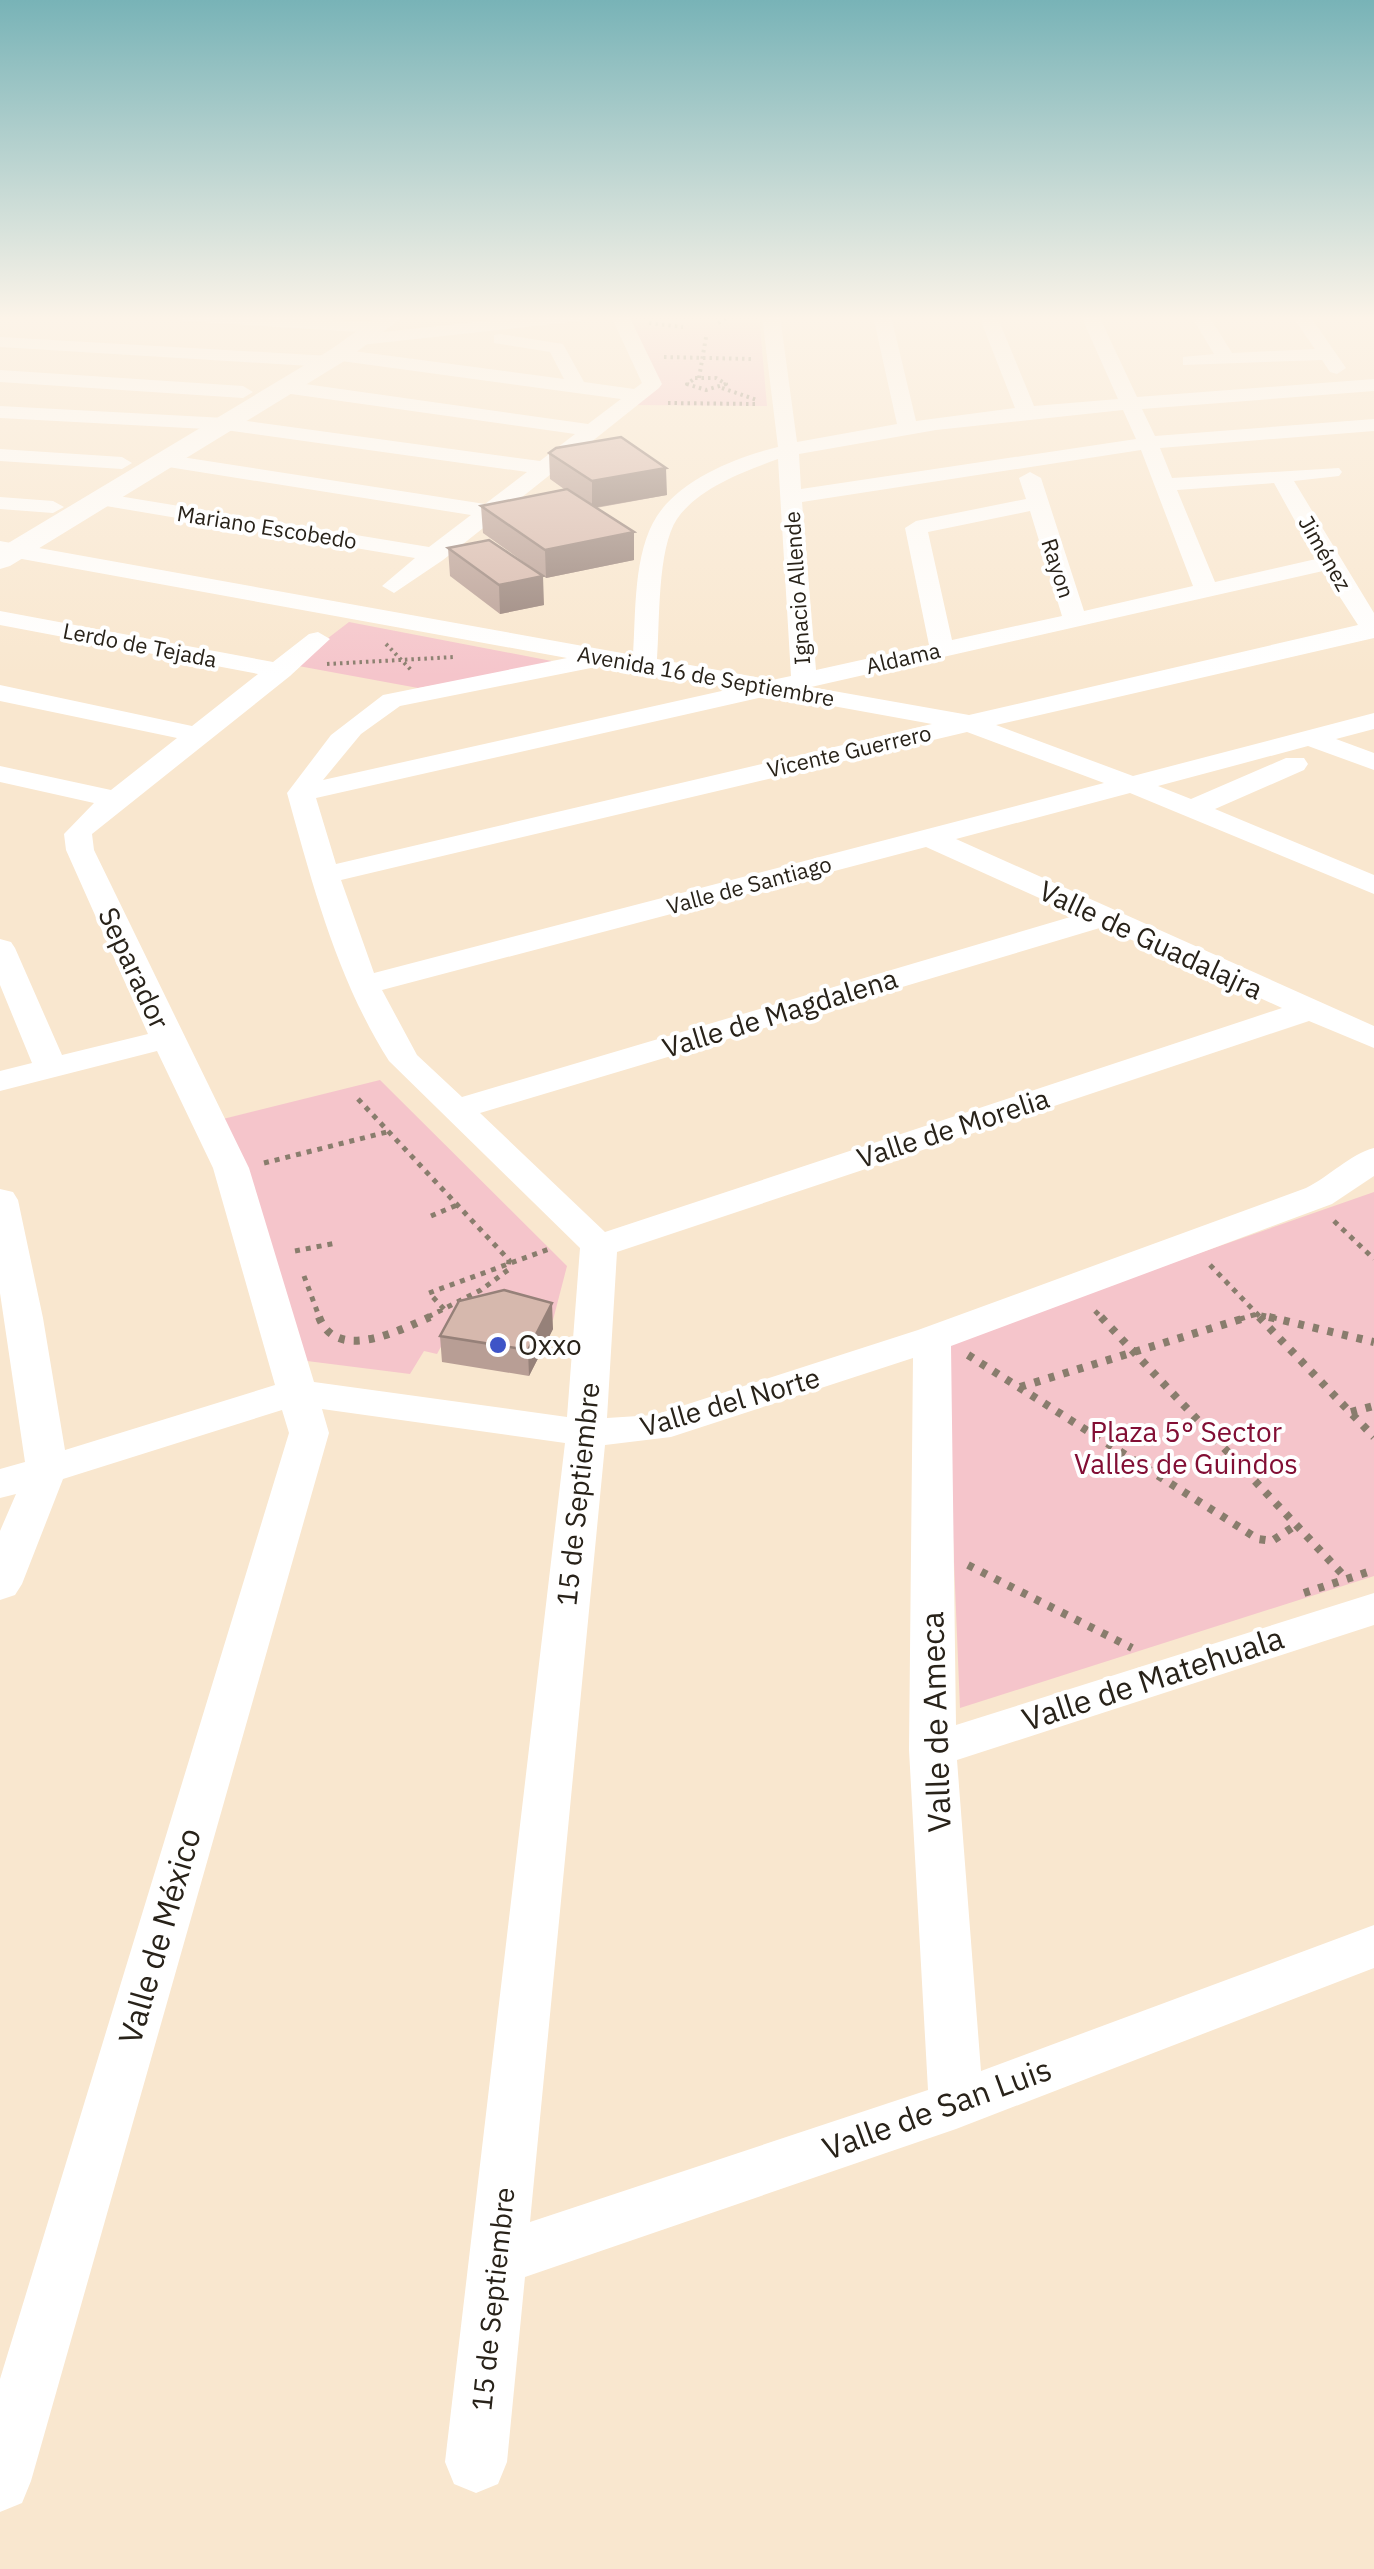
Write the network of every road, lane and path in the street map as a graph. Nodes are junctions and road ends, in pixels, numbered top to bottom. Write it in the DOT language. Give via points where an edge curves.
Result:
graph roads {
  1 [pos="168,436"];
  2 [pos="204,436"];
  3 [pos="311,436"];
  4 [pos="587,436"];
  5 [pos="786,436"];
  6 [pos="873,436"];
  7 [pos="1145,436"];
  8 [pos="1242,436"];
  9 [pos="1148,443"];
  10 [pos="788,450"];
  11 [pos="0,455"];
  12 [pos="162,460"];
  13 [pos="1025,460"];
  14 [pos="122,463"];
  15 [pos="544,468"];
  16 [pos="1332,472"];
  17 [pos="1281,476"];
  18 [pos="1162,485"];
  19 [pos="791,497"];
  20 [pos="100,500"];
  21 [pos="0,503"];
  22 [pos="1038,503"];
  23 [pos="52,507"];
  24 [pos="489,511"];
  25 [pos="4,549"];
  26 [pos="435,554"];
  27 [pos="1329,562"];
  28 [pos="394,586"];
  29 [pos="1206,589"];
  30 [pos="362,611"];
  31 [pos="0,618"];
  32 [pos="1074,618"];
  33 [pos="1373,629"];
  34 [pos="318,639"];
  35 [pos="942,649"];
  36 [pos="460,657"];
  37 [pos="604,658"];
  38 [pos="402,660"];
  39 [pos="644,666"];
  40 [pos="283,669"];
  41 [pos="791,685"];
  42 [pos="430,690"];
  43 [pos="0,693"];
  44 [pos="1374,721"];
  45 [pos="968,723"];
  46 [pos="200,735"];
  47 [pos="1312,738"];
  48 [pos="1374,762"];
  49 [pos="1295,764"];
  50 [pos="0,774"];
  51 [pos="1132,785"];
  52 [pos="302,794"];
  53 [pos="115,799"];
  54 [pos="1192,810"];
  55 [pos="930,838"];
  56 [pos="325,874"];
  57 [pos="1374,885"];
  58 [pos="1101,918"];
  59 [pos="0,948"];
  60 [pos="366,985"];
  61 [pos="1306,1011"];
  62 [pos="1374,1038"];
  63 [pos="166,1039"];
  64 [pos="51,1068"];
  65 [pos="0,1082"];
  66 [pos="358,1099"];
  67 [pos="458,1109"];
  68 [pos="388,1131"];
  69 [pos="257,1149"];
  70 [pos="1374,1158"];
  71 [pos="262,1163"];
  72 [pos="269,1181"];
  73 [pos="0,1200"];
  74 [pos="458,1205"];
  75 [pos="1336,1211"];
  76 [pos="431,1216"];
  77 [pos="288,1234"];
  78 [pos="336,1243"];
  79 [pos="599,1246"];
  80 [pos="549,1248"];
  81 [pos="295,1251"];
  82 [pos="1199,1253"];
  83 [pos="1374,1259"];
  84 [pos="444,1309"];
  85 [pos="1093,1309"];
  86 [pos="1257,1314"];
  87 [pos="12,1322"];
  88 [pos="1374,1342"];
  89 [pos="954,1347"];
  90 [pos="1019,1388"];
  91 [pos="296,1392"];
  92 [pos="1374,1406"];
  93 [pos="1350,1412"];
  94 [pos="586,1433"];
  95 [pos="1374,1438"];
  96 [pos="47,1468"];
  97 [pos="0,1484"];
  98 [pos="1296,1525"];
  99 [pos="1374,1570"];
  100 [pos="966,1580"];
  101 [pos="0,1584"];
  102 [pos="1300,1594"];
  103 [pos="1362,1596"];
  104 [pos="1150,1642"];
  105 [pos="1132,1648"];
  106 [pos="1114,1654"];
  107 [pos="933,1750"];
  108 [pos="1374,1946"];
  109 [pos="956,2105"];
  110 [pos="496,2260"];
  111 [pos="476,2462"];
  112 [pos="0,2480"];
  1 -- 14 [label="main road"];
  2 -- 12 [label="main road"];
  3 -- 15 [label="street"];
  4 -- 15 [label="street"];
  5 -- 10 [label="street, Ignacio Allende"];
  6 -- 10 [label="street"];
  7 -- 9 [label="street"];
  8 -- 9 [label="street"];
  9 -- 13 [label="street"];
  9 -- 18 [label="street"];
  10 -- 19 [label="street, Ignacio Allende"];
  10 -- 39 [label="street" via="699,489 660,527"];
  11 -- 14 [label="street"];
  12 -- 20 [label="main road"];
  12 -- 24 [label="street"];
  13 -- 19 [label="street"];
  13 -- 22 [label="street, Rayon"];
  14 -- 23 [label="main road"];
  15 -- 24 [label="street"];
  16 -- 17 [label="street, Jiménez"];
  17 -- 18 [label="street, Jiménez"];
  17 -- 27 [label="street, Jiménez"];
  18 -- 29 [label="street"];
  19 -- 41 [label="street, Ignacio Allende"];
  20 -- 25 [label="main road"];
  20 -- 26 [label="street, Mariano Escobedo"];
  21 -- 23 [label="street"];
  22 -- 32 [label="street, Rayon"];
  22 -- 35 [label="street" via="916,528"];
  23 -- 25 [label="main road"];
  24 -- 26 [label="street"];
  25 -- 30 [label="street, Avenida 16 de Septiembre"];
  26 -- 28 [label="street"];
  27 -- 29 [label="street, Aldama"];
  27 -- 33 [label="street, Jiménez"];
  29 -- 32 [label="street, Aldama"];
  30 -- 37 [label="street, Avenida 16 de Septiembre"];
  30 -- 38 [label="path"];
  31 -- 40 [label="street, Lerdo de Tejada"];
  32 -- 35 [label="street, Aldama"];
  33 -- 45 [label="street, Vicente Guerrero"];
  34 -- 40 [label="street, Separador"];
  35 -- 41 [label="street, Aldama"];
  36 -- 38 [label="path"];
  37 -- 39 [label="street, Avenida 16 de Septiembre"];
  37 -- 42 [label="street"];
  38 -- 40 [label="path"];
  38 -- 42 [label="path"];
  39 -- 41 [label="street, Avenida 16 de Septiembre"];
  40 -- 46 [label="street, Separador"];
  41 -- 45 [label="street, Avenida 16 de Septiembre"];
  41 -- 52 [label="street, Aldama"];
  42 -- 52 [label="street" via="368,715 315,768"];
  43 -- 46 [label="street"];
  44 -- 47 [label="street, Valle de Santiago"];
  45 -- 51 [label="street, Avenida 16 de Septiembre"];
  45 -- 56 [label="street, Vicente Guerrero"];
  46 -- 53 [label="street, Separador"];
  47 -- 48 [label="street"];
  47 -- 51 [label="street, Valle de Santiago"];
  49 -- 54 [label="street"];
  50 -- 53 [label="street"];
  51 -- 54 [label="street, Avenida 16 de Septiembre"];
  51 -- 55 [label="street, Valle de Santiago"];
  52 -- 56 [label="street"];
  53 -- 63 [label="street, Separador" via="80,829 80,850"];
  54 -- 57 [label="street, Avenida 16 de Septiembre"];
  55 -- 58 [label="street, Valle de Guadalajra"];
  55 -- 60 [label="street, Valle de Santiago"];
  56 -- 60 [label="street"];
  58 -- 61 [label="street, Valle de Guadalajra"];
  58 -- 67 [label="street, Valle de Magdalena"];
  59 -- 64 [label="street"];
  60 -- 67 [label="street" via="392,1044"];
  61 -- 62 [label="street, Valle de Guadalajra"];
  61 -- 79 [label="street, Valle de Morelia"];
  63 -- 64 [label="street"];
  63 -- 91 [label="street, Separador" via="231,1168"];
  64 -- 65 [label="street"];
  66 -- 68 [label="path"];
  67 -- 79 [label="street"];
  68 -- 71 [label="path"];
  68 -- 74 [label="path"];
  69 -- 71 [label="path"];
  70 -- 89 [label="street, Valle del Norte" via="1319,1196"];
  71 -- 72 [label="path"];
  73 -- 87 [label="street"];
  74 -- 76 [label="path"];
  74 -- 84 [label="path" via="509,1260 508,1270 484,1291"];
  75 -- 83 [label="path" via="1320,1214"];
  77 -- 81 [label="path"];
  78 -- 81 [label="path"];
  79 -- 94 [label="street, 15 de Septiembre"];
  80 -- 84 [label="path" via="429,1293"];
  81 -- 84 [label="path" via="322,1328 345,1340 401,1329"];
  82 -- 86 [label="path"];
  85 -- 98 [label="path"];
  86 -- 88 [label="path"];
  86 -- 90 [label="path"];
  86 -- 93 [label="path"];
  87 -- 96 [label="street"];
  89 -- 90 [label="path"];
  89 -- 94 [label="street, Valle del Norte" via="676,1423"];
  89 -- 107 [label="street, Valle de Ameca"];
  90 -- 98 [label="path" via="1258,1539 1272,1541"];
  91 -- 94 [label="street, Valle del Norte"];
  91 -- 96 [label="street, Valle del Norte"];
  91 -- 112 [label="street, Valle de México" via="309,1433"];
  92 -- 93 [label="path"];
  93 -- 95 [label="path"];
  94 -- 110 [label="street, 15 de Septiembre"];
  96 -- 97 [label="street, Valle del Norte"];
  96 -- 101 [label="street"];
  98 -- 103 [label="path"];
  99 -- 102 [label="path"];
  100 -- 105 [label="path" via="965,1563"];
  103 -- 107 [label="street, Valle de Matehuala"];
  104 -- 105 [label="path"];
  105 -- 106 [label="path"];
  107 -- 109 [label="street, Valle de Ameca"];
  108 -- 109 [label="street, Valle de San Luis"];
  109 -- 110 [label="street, Valle de San Luis"];
  110 -- 111 [label="street, 15 de Septiembre"];
}
